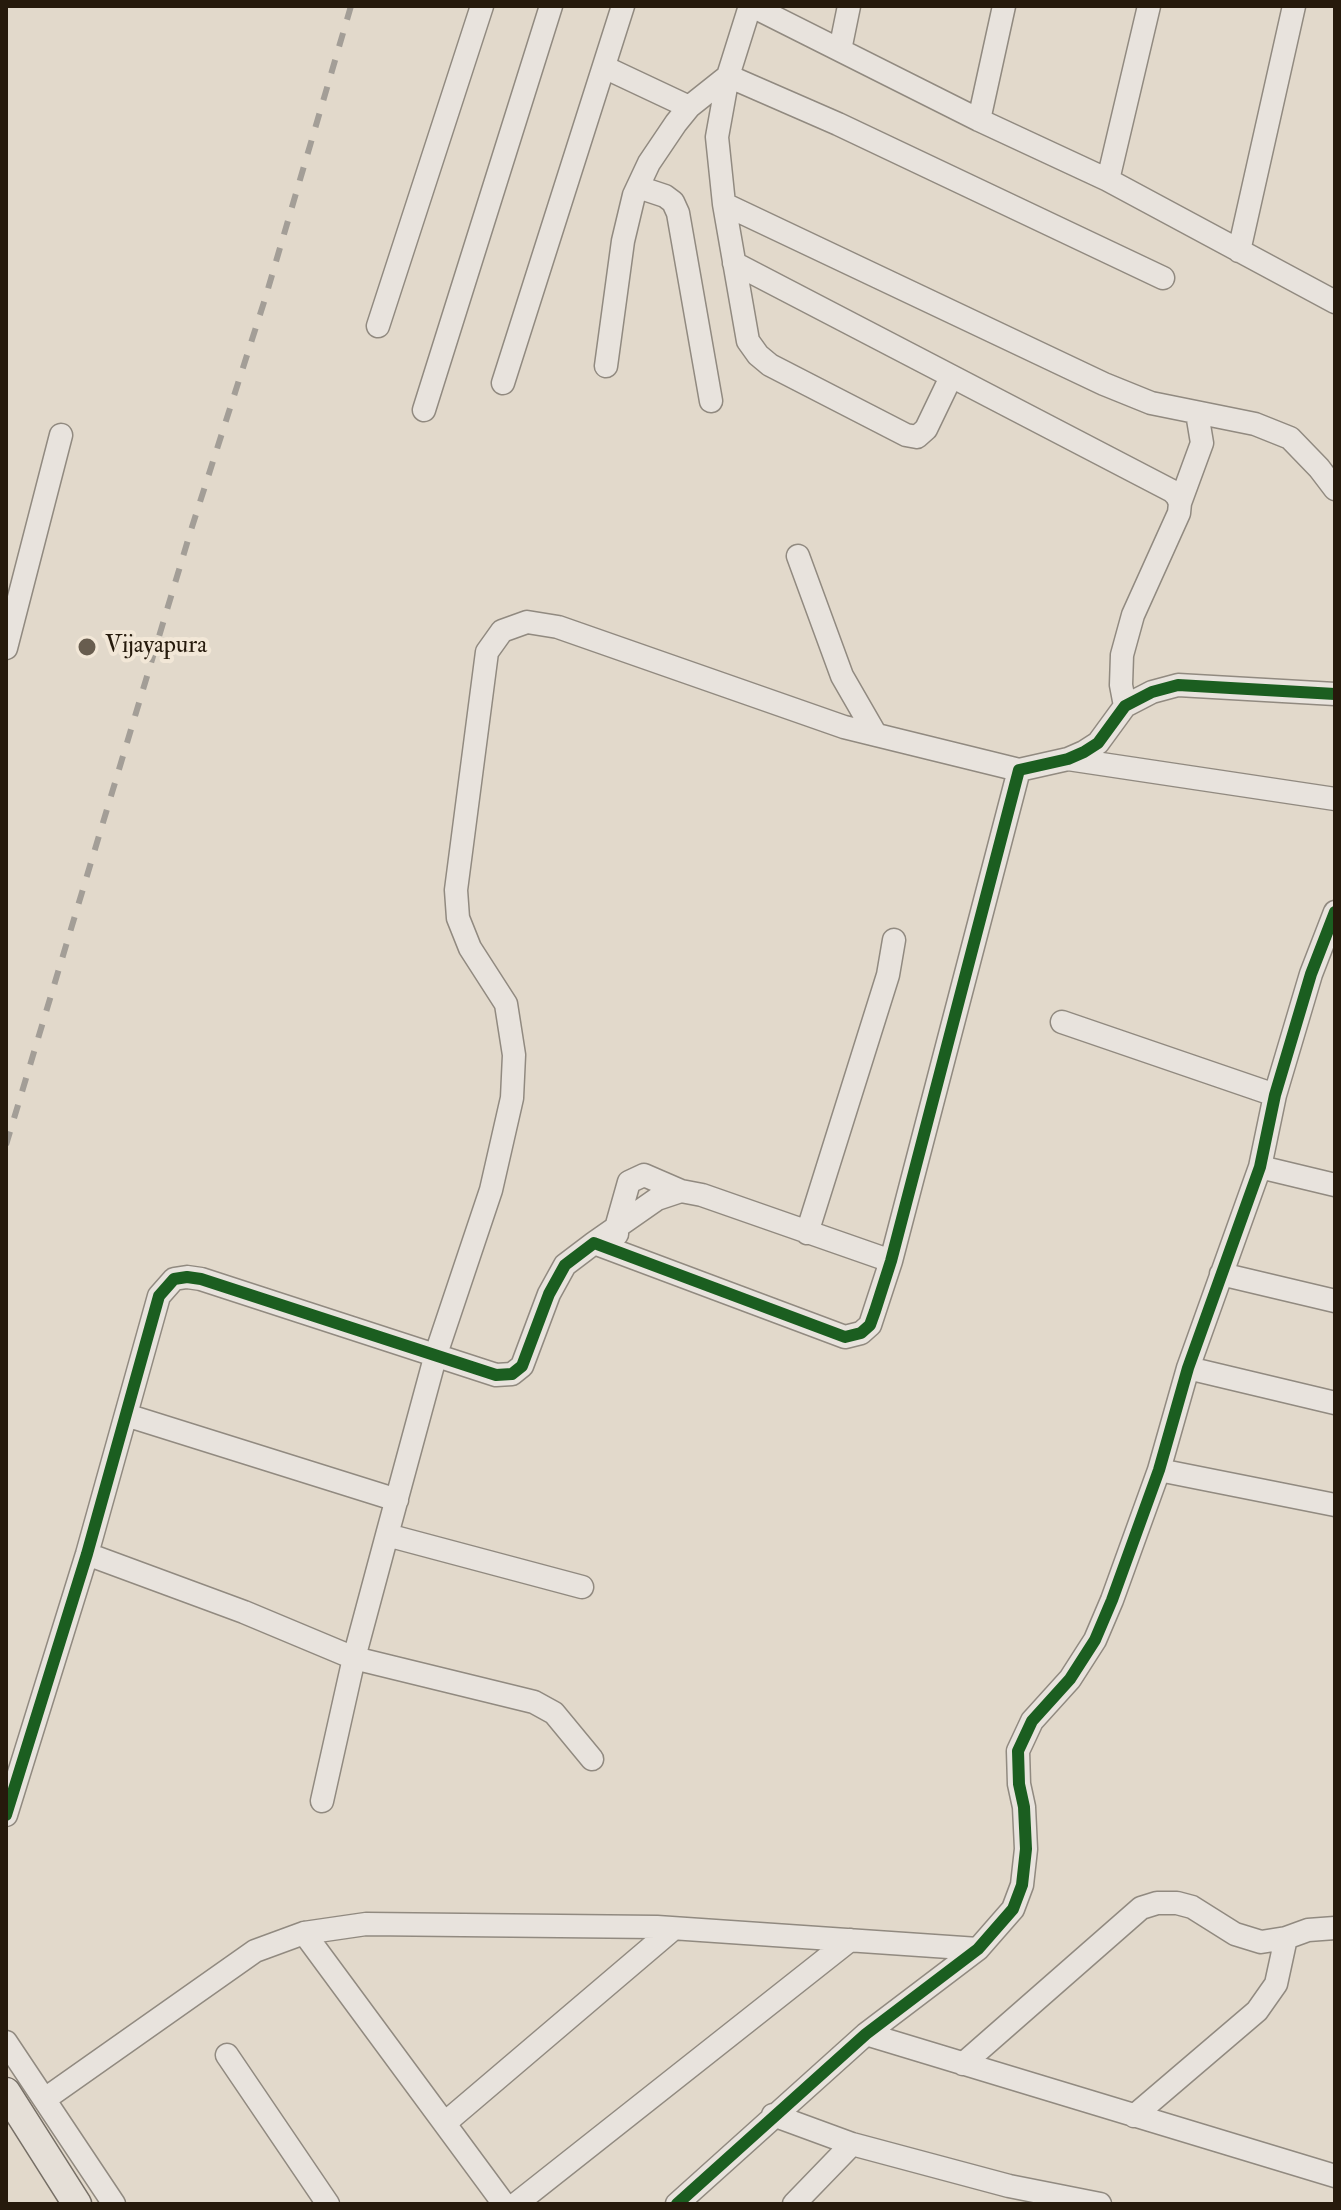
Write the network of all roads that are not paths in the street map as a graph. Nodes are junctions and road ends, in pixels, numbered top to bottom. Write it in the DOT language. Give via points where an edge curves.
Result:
graph roads {
  1 [pos="482,6"];
  2 [pos="551,6"];
  3 [pos="623,6"];
  4 [pos="751,6"];
  5 [pos="849,6"];
  6 [pos="1004,6"];
  7 [pos="1149,6"];
  8 [pos="1294,6"];
  9 [pos="840,50"];
  10 [pos="604,67"];
  11 [pos="728,76"];
  12 [pos="689,107"];
  13 [pos="979,120"];
  14 [pos="1108,180"];
  15 [pos="638,187"];
  16 [pos="724,204"];
  17 [pos="1239,251"];
  18 [pos="734,263"];
  19 [pos="1163,278"];
  20 [pos="1335,302"];
  21 [pos="378,326"];
  22 [pos="606,366"];
  23 [pos="951,377"];
  24 [pos="503,383"];
  25 [pos="711,401"];
  26 [pos="424,410"];
  27 [pos="1197,413"];
  28 [pos="61,435"];
  29 [pos="1335,489"];
  30 [pos="1180,503"];
  31 [pos="798,556"];
  32 [pos="11,609"];
  33 [pos="6,648"];
  34 [pos="1335,694"];
  35 [pos="1125,706"];
  36 [pos="876,735"];
  37 [pos="1068,759"];
  38 [pos="1019,770"];
  39 [pos="1335,799"];
  40 [pos="1335,912"];
  41 [pos="894,940"];
  42 [pos="1062,1022"];
  43 [pos="1275,1095"];
  44 [pos="1260,1167"];
  45 [pos="1335,1185"];
  46 [pos="616,1228"];
  47 [pos="807,1233"];
  48 [pos="594,1243"];
  49 [pos="624,1254"];
  50 [pos="891,1261"];
  51 [pos="1221,1274"];
  52 [pos="1335,1301"];
  53 [pos="436,1354"];
  54 [pos="1188,1368"];
  55 [pos="1335,1403"];
  56 [pos="126,1415"];
  57 [pos="1159,1470"];
  58 [pos="397,1500"];
  59 [pos="1335,1505"];
  60 [pos="387,1535"];
  61 [pos="87,1554"];
  62 [pos="582,1587"];
  63 [pos="354,1658"];
  64 [pos="592,1759"];
  65 [pos="322,1801"];
  66 [pos="6,1815"];
  67 [pos="1335,1928"];
  68 [pos="673,1929"];
  69 [pos="304,1933"];
  70 [pos="1286,1938"];
  71 [pos="850,1940"];
  72 [pos="978,1949"];
  73 [pos="866,2034"];
  74 [pos="6,2042"];
  75 [pos="227,2055"];
  76 [pos="963,2064"];
  77 [pos="6,2092"];
  78 [pos="45,2099"];
  79 [pos="773,2115"];
  80 [pos="1134,2116"];
  81 [pos="445,2123"];
  82 [pos="852,2144"];
  83 [pos="1335,2176"];
  84 [pos="77,2204"];
  85 [pos="114,2204"];
  86 [pos="328,2204"];
  87 [pos="504,2204"];
  88 [pos="516,2204"];
  89 [pos="677,2204"];
  90 [pos="794,2204"];
  91 [pos="1100,2204"];
  1 -- 21 [label="street"];
  2 -- 26 [label="street"];
  3 -- 10 [label="street"];
  4 -- 9 [label="street"];
  4 -- 11 [label="street"];
  5 -- 9 [label="street"];
  6 -- 13 [label="street"];
  7 -- 14 [label="street"];
  8 -- 17 [label="street"];
  9 -- 13 [label="street"];
  10 -- 12 [label="street"];
  10 -- 24 [label="street"];
  11 -- 12 [label="street"];
  11 -- 16 [label="street" via="717,137"];
  11 -- 19 [label="street"];
  12 -- 15 [label="street"];
  13 -- 14 [label="street"];
  14 -- 17 [label="street"];
  15 -- 22 [label="street" via="623,241"];
  15 -- 25 [label="street" via="665,196 678,213"];
  16 -- 18 [label="street"];
  16 -- 27 [label="street" via="1104,384 1151,403"];
  17 -- 20 [label="street"];
  18 -- 23 [label="street"];
  18 -- 23 [label="street" via="748,341 770,365 917,437"];
  23 -- 30 [label="street" via="1172,491"];
  27 -- 29 [label="street" via="1255,424 1290,438"];
  27 -- 30 [label="street" via="1202,443"];
  28 -- 32 [label="street"];
  30 -- 35 [label="street" via="1122,655"];
  31 -- 36 [label="street" via="842,676"];
  32 -- 33 [label="street"];
  34 -- 35 [label="street" via="1178,685"];
  35 -- 37 [label="street" via="1098,743"];
  36 -- 38 [label="street"];
  36 -- 53 [label="street" via="558,627 527,622 502,631 487,652 456,890 458,918 470,948 506,1004 514,1055 512,1098 491,1190"];
  37 -- 38 [label="street"];
  37 -- 39 [label="street"];
  38 -- 50 [label="street"];
  40 -- 43 [label="street"];
  41 -- 47 [label="street" via="888,975"];
  42 -- 43 [label="street"];
  43 -- 44 [label="street"];
  44 -- 45 [label="street"];
  44 -- 51 [label="street"];
  46 -- 47 [label="street" via="657,1199 681,1191"];
  46 -- 48 [label="street"];
  46 -- 49 [label="street"];
  47 -- 50 [label="street"];
  48 -- 49 [label="street"];
  48 -- 53 [label="street" via="565,1265 522,1366 512,1374 496,1375"];
  49 -- 50 [label="street" via="845,1337 870,1325"];
  51 -- 52 [label="street"];
  51 -- 54 [label="street"];
  53 -- 56 [label="street" via="201,1279 174,1279 159,1296"];
  53 -- 58 [label="street"];
  54 -- 55 [label="street"];
  54 -- 57 [label="street"];
  56 -- 58 [label="street"];
  56 -- 61 [label="street"];
  57 -- 59 [label="street"];
  57 -- 72 [label="street" via="1095,1640 1070,1679 1032,1721 1018,1751 1026,1849 1022,1885 1013,1909"];
  58 -- 60 [label="street"];
  60 -- 62 [label="street"];
  60 -- 63 [label="street"];
  61 -- 63 [label="street"];
  61 -- 66 [label="street"];
  63 -- 64 [label="street" via="534,1702 554,1713"];
  63 -- 65 [label="street"];
  67 -- 70 [label="street"];
  68 -- 69 [label="street" via="366,1924"];
  68 -- 71 [label="street"];
  68 -- 81 [label="street"];
  69 -- 78 [label="street" via="255,1951"];
  69 -- 81 [label="street"];
  70 -- 76 [label="street" via="1261,1942 1235,1934 1177,1903 1141,1908"];
  70 -- 80 [label="street" via="1276,1984 1257,2011"];
  71 -- 72 [label="street"];
  71 -- 88 [label="street"];
  72 -- 73 [label="street"];
  73 -- 76 [label="street"];
  73 -- 79 [label="street"];
  74 -- 78 [label="street"];
  75 -- 86 [label="street"];
  76 -- 80 [label="street"];
  77 -- 84 [label="main road"];
  78 -- 85 [label="street"];
  79 -- 82 [label="street"];
  79 -- 89 [label="street"];
  80 -- 83 [label="street"];
  81 -- 87 [label="street"];
  82 -- 90 [label="street"];
  82 -- 91 [label="street"];
}
